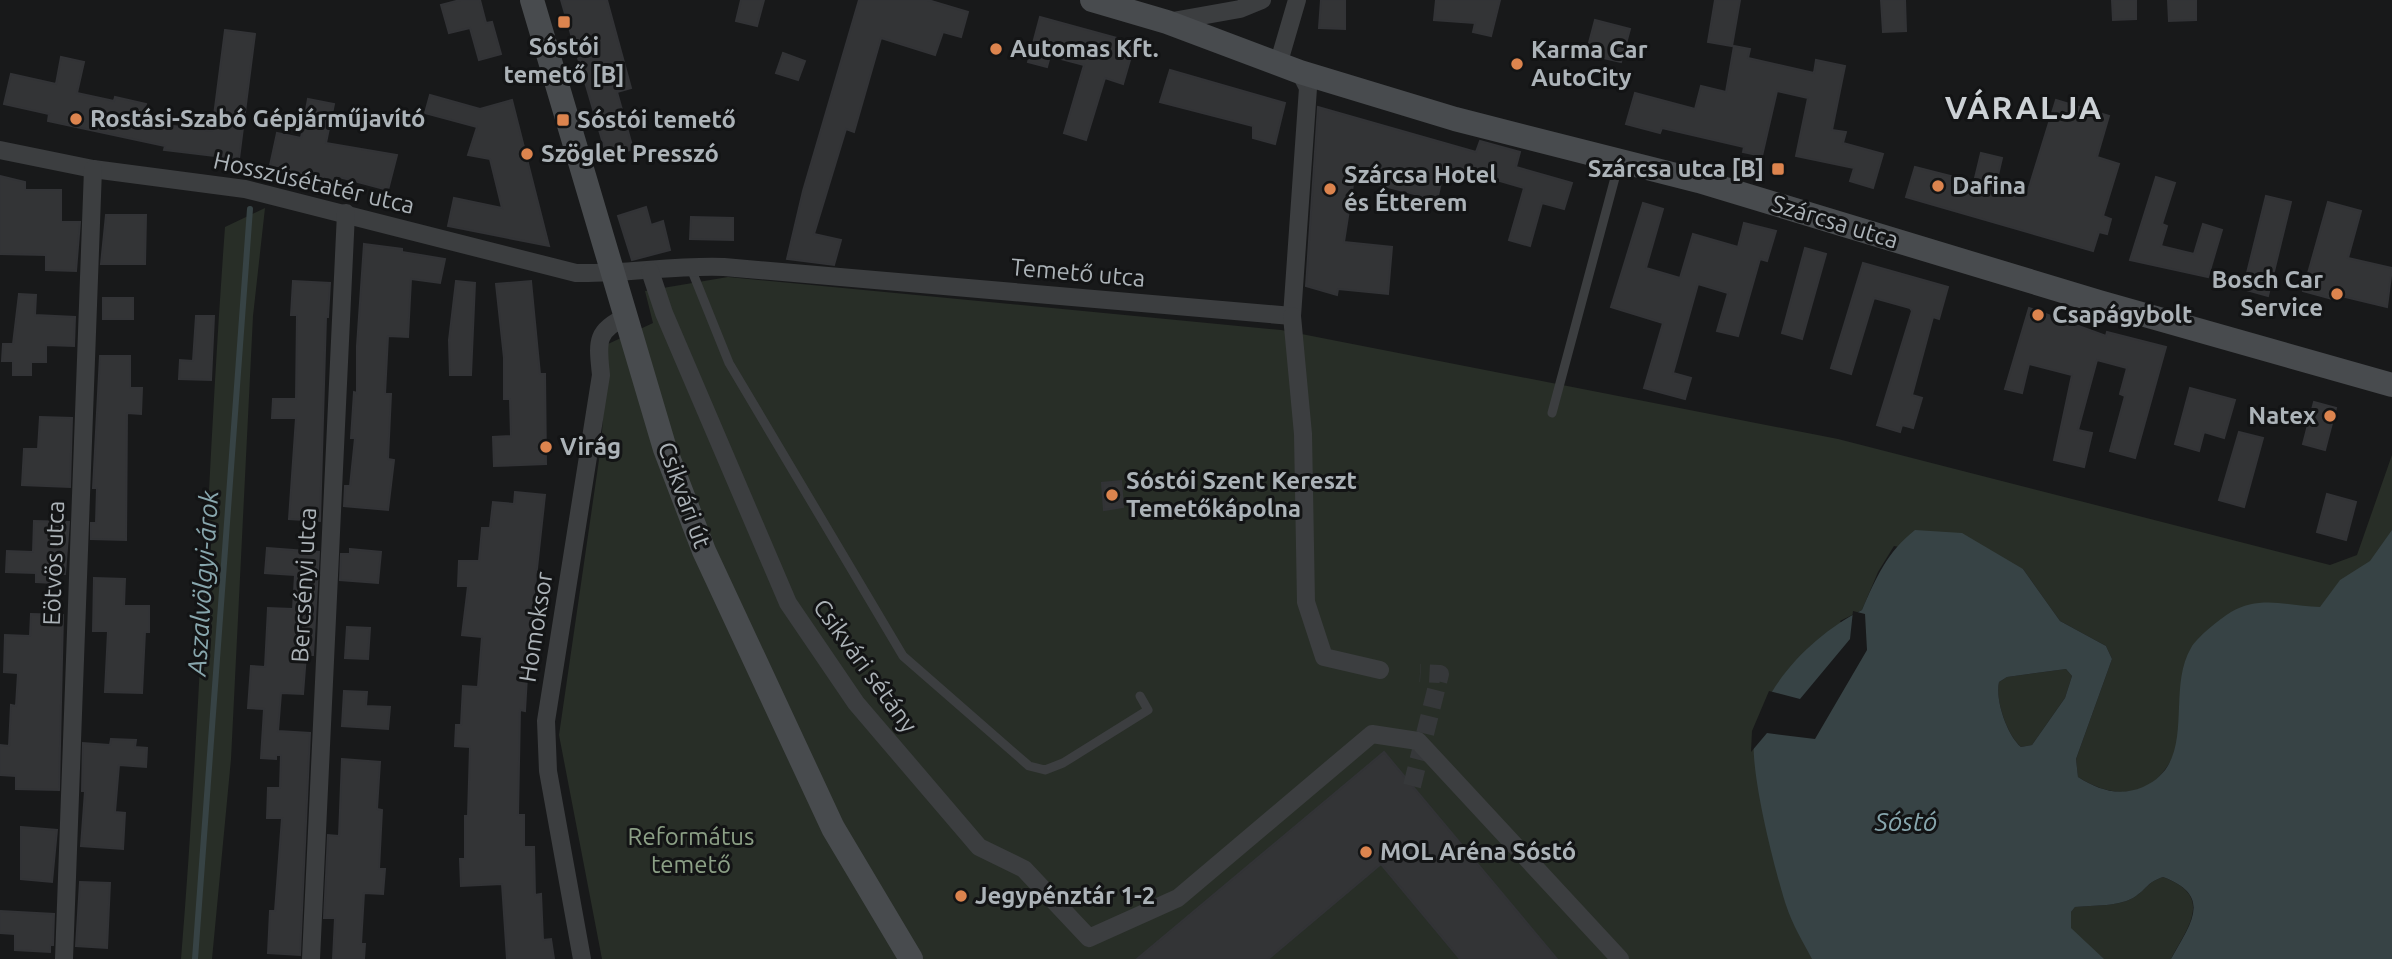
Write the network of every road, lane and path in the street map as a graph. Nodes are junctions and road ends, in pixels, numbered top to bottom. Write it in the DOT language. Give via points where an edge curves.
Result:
graph roads {
  1 [pos="532,0"];
  2 [pos="1092,0"];
  3 [pos="1262,0"];
  4 [pos="1297,0"];
  5 [pos="1167,22"];
  6 [pos="1289,69"];
  7 [pos="0,149"];
  8 [pos="1612,159"];
  9 [pos="93,169"];
  10 [pos="346,213"];
  11 [pos="690,266"];
  12 [pos="650,271"];
  13 [pos="615,274"];
  14 [pos="1292,316"];
  15 [pos="626,317"];
  16 [pos="2392,384"];
  17 [pos="1552,413"];
  18 [pos="1380,670"];
  19 [pos="1139,696"];
  20 [pos="64,959"];
  21 [pos="311,959"];
  22 [pos="582,959"];
  23 [pos="911,959"];
  24 [pos="1620,959"];
  1 -- 13 [label="main road, Csikvári út"];
  2 -- 5 [label="main road, Szárcsa utca"];
  3 -- 5 [label="street" via="1240,9"];
  4 -- 6 [label="street"];
  5 -- 6 [label="main road, Szárcsa utca"];
  6 -- 8 [label="main road, Szárcsa utca" via="1455,119"];
  6 -- 14 [label="street" via="1308,88"];
  7 -- 9 [label="street, Hosszúsétatér utca"];
  8 -- 16 [label="main road, Szárcsa utca"];
  8 -- 17 [label="lane" via="1616,174"];
  9 -- 10 [label="street, Hosszúsétatér utca" via="245,189"];
  9 -- 20 [label="street, Eötvös utca"];
  10 -- 13 [label="street, Hosszúsétatér utca" via="576,273"];
  10 -- 21 [label="street, Bercsényi utca"];
  11 -- 12 [label="street, Temető utca"];
  11 -- 14 [label="street, Temető utca"];
  11 -- 19 [label="lane" via="729,363 903,656 1029,766 1045,770 1148,710"];
  12 -- 13 [label="street, Temető utca"];
  12 -- 24 [label="street, Csikvári sétány" via="788,603 856,703 979,847 1024,869 1089,938 1178,898 1372,734 1418,741"];
  13 -- 15 [label="main road, Csikvári út"];
  14 -- 18 [label="street" via="1303,434 1306,602 1324,657"];
  15 -- 22 [label="street, Homoksor" via="608,325 598,342 598,401 546,721 545,747"];
  15 -- 23 [label="main road, Csikvári út" via="665,449 709,562 833,828"];
}
